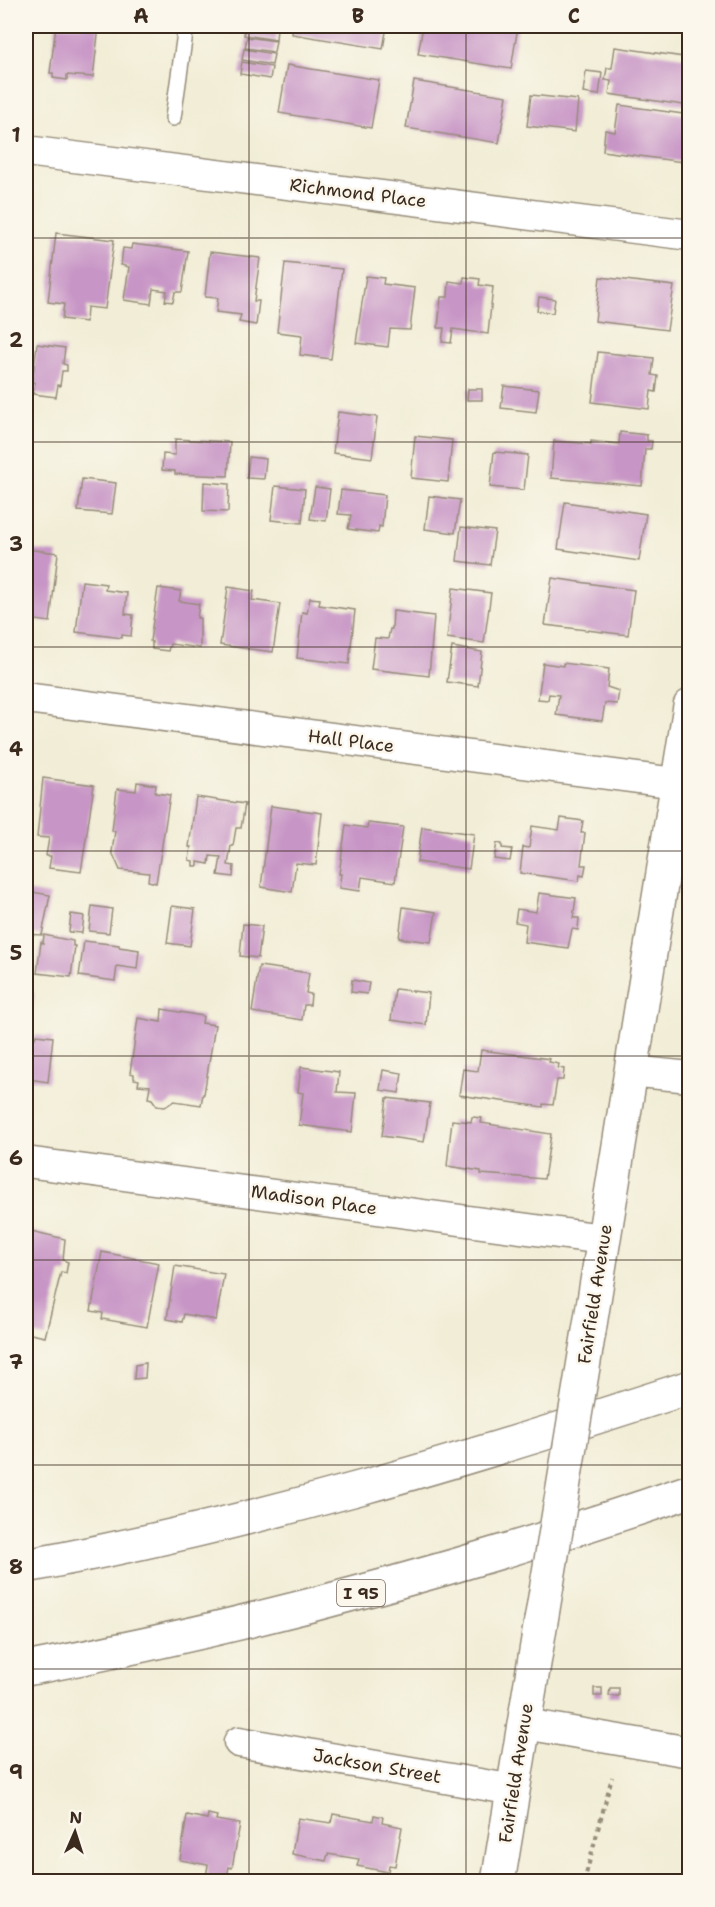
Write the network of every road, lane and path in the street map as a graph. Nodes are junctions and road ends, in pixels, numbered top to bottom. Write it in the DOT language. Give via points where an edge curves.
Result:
graph roads {
  1 [pos="186,26"];
  2 [pos="173,118"];
  3 [pos="26,151"];
  4 [pos="690,235"];
  5 [pos="26,698"];
  6 [pos="690,706"];
  7 [pos="676,783"];
  8 [pos="630,1071"];
  9 [pos="690,1077"];
  10 [pos="26,1162"];
  11 [pos="603,1239"];
  12 [pos="690,1387"];
  13 [pos="690,1491"];
  14 [pos="26,1566"];
  15 [pos="26,1669"];
  16 [pos="525,1724"];
  17 [pos="239,1742"];
  18 [pos="690,1752"];
  19 [pos="612,1777"];
  20 [pos="514,1790"];
  21 [pos="498,1881"];
  22 [pos="584,1881"];
  1 -- 2 [label="lane"];
  3 -- 4 [label="street, Richmond Place"];
  5 -- 7 [label="street, Hall Place"];
  6 -- 7 [label="main road, Fairfield Avenue"];
  7 -- 8 [label="main road, Fairfield Avenue"];
  8 -- 9 [label="street"];
  8 -- 11 [label="main road, Fairfield Avenue"];
  10 -- 11 [label="street, Madison Place"];
  11 -- 16 [label="main road, Fairfield Avenue, bridge"];
  12 -- 14 [label="main road" via="297,1504"];
  13 -- 15 [label="main road, I 95" via="322,1604"];
  16 -- 18 [label="street"];
  16 -- 20 [label="main road, Fairfield Avenue"];
  17 -- 20 [label="street, Jackson Street"];
  19 -- 22 [label="path"];
  20 -- 21 [label="main road, Fairfield Avenue"];
}
